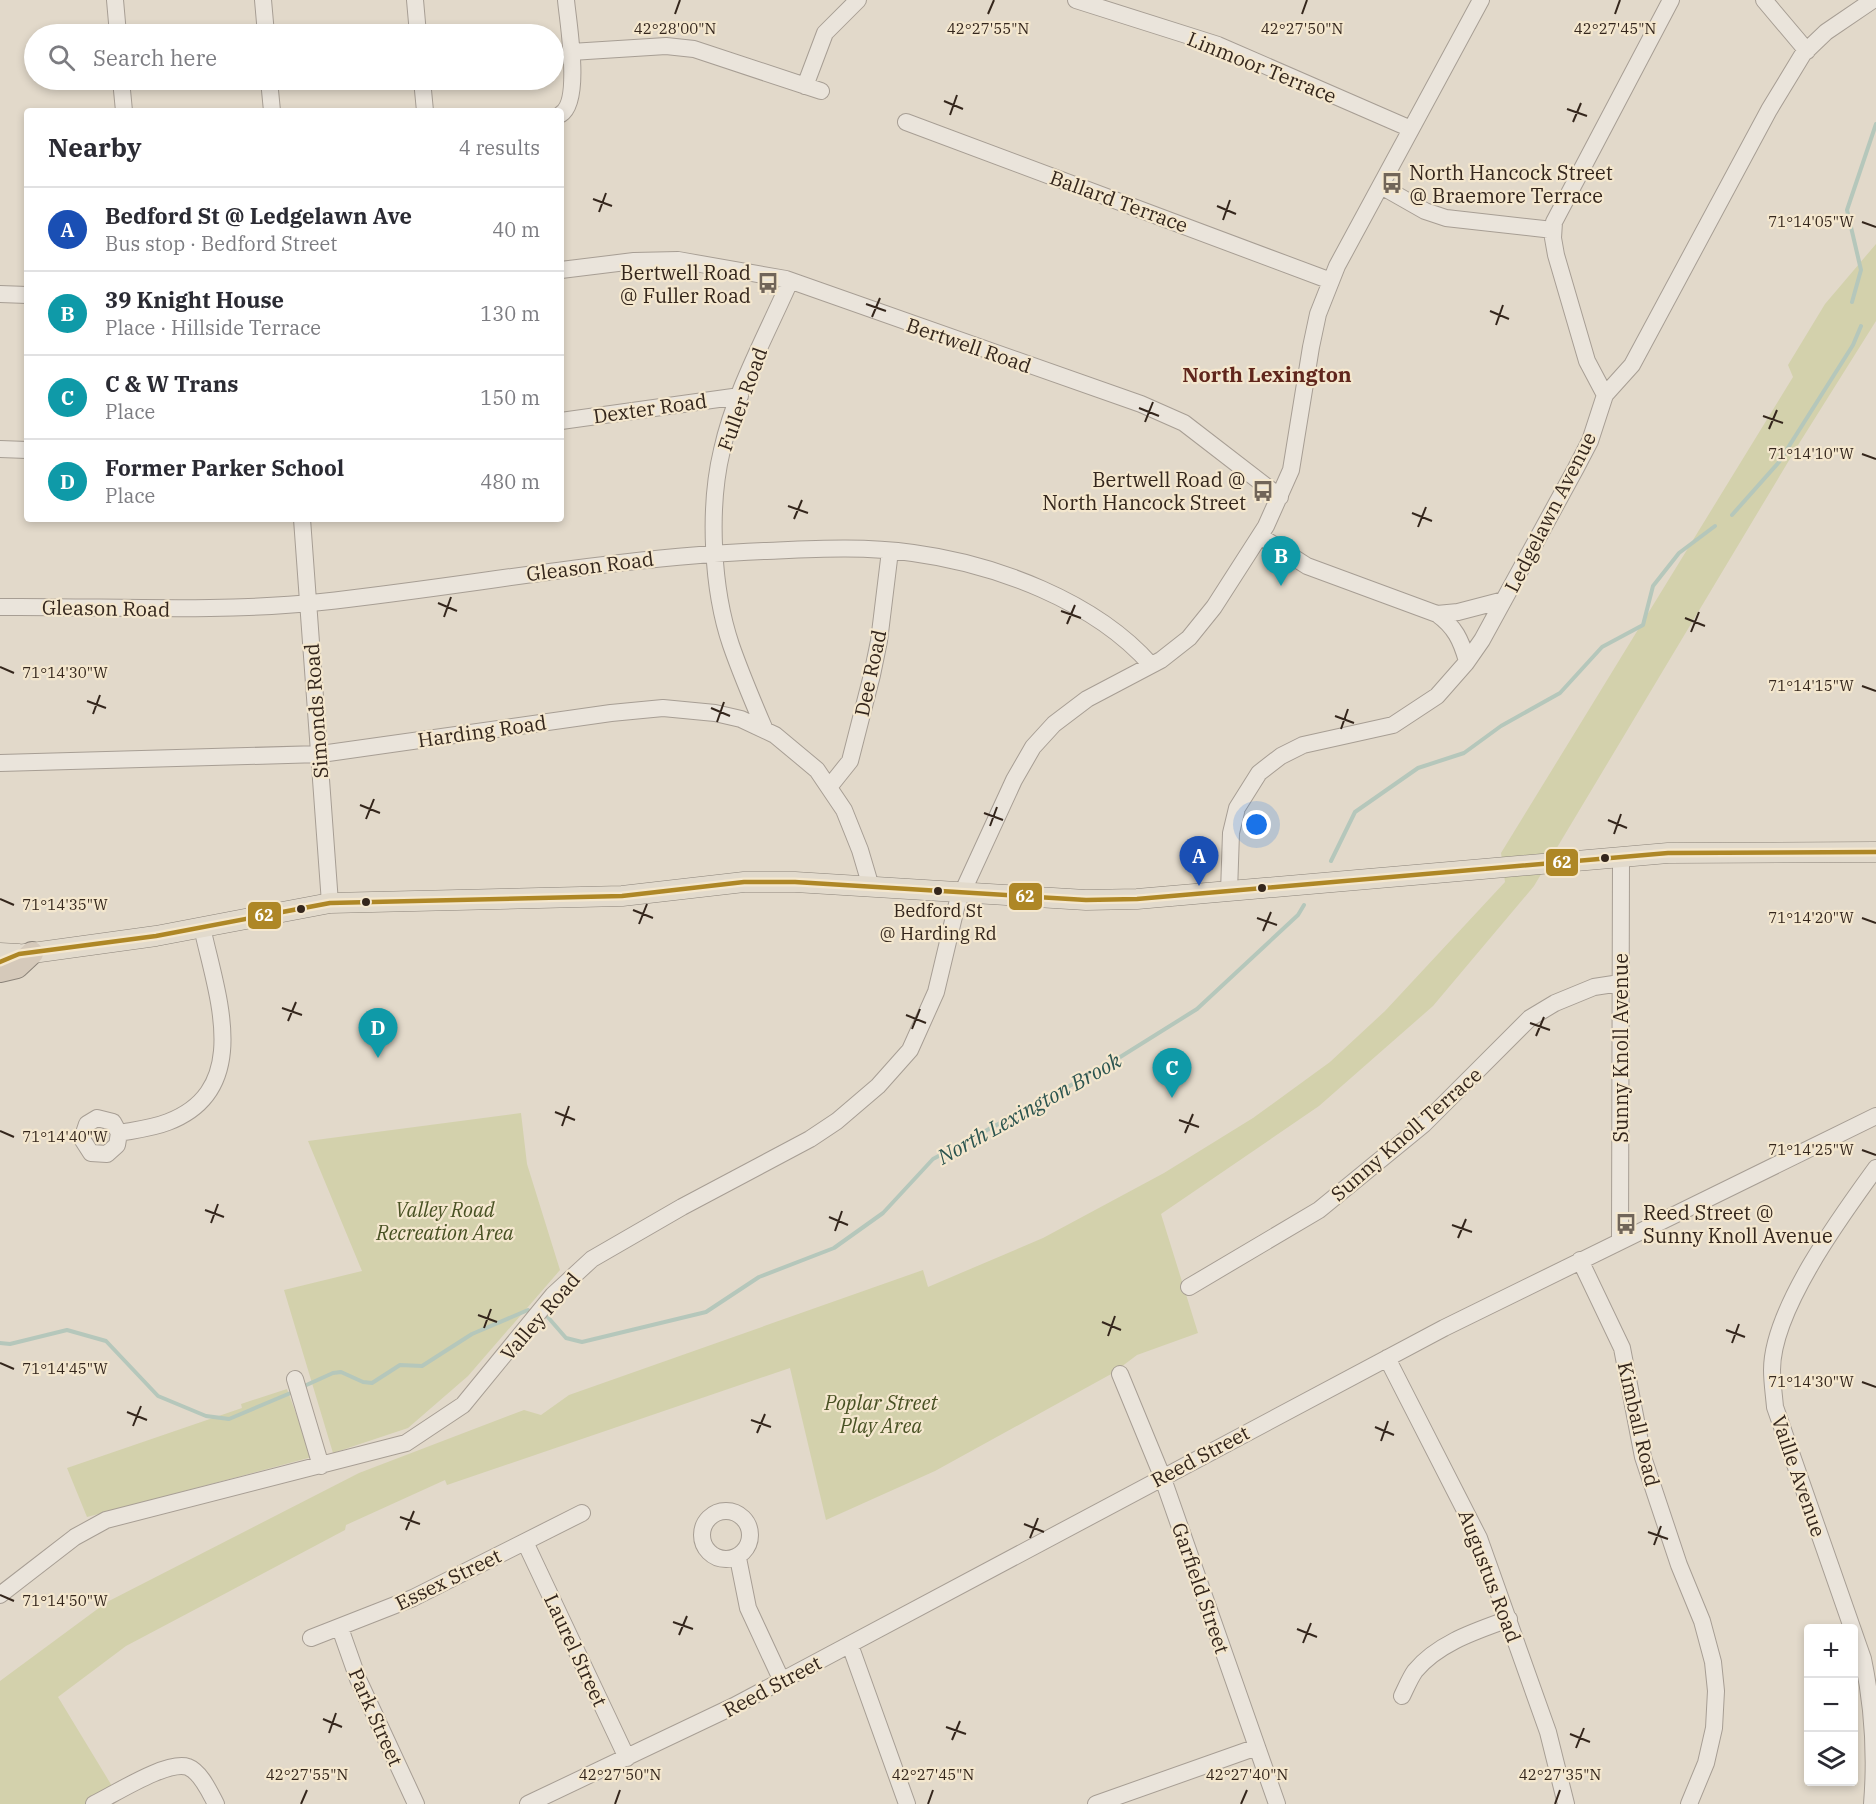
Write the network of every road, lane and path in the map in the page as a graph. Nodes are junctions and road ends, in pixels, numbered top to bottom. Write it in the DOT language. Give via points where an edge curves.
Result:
graph roads {
  1 [pos="115,0"];
  2 [pos="263,0"];
  3 [pos="415,0"];
  4 [pos="566,0"];
  5 [pos="858,0"];
  6 [pos="1076,0"];
  7 [pos="1481,0"];
  8 [pos="1671,0"];
  9 [pos="1764,0"];
  10 [pos="1873,0"];
  11 [pos="117,24"];
  12 [pos="265,24"];
  13 [pos="417,24"];
  14 [pos="1807,51"];
  15 [pos="571,52"];
  16 [pos="805,86"];
  17 [pos="123,90"];
  18 [pos="270,90"];
  19 [pos="423,90"];
  20 [pos="821,91"];
  21 [pos="124,108"];
  22 [pos="272,108"];
  23 [pos="426,108"];
  24 [pos="564,112"];
  25 [pos="906,122"];
  26 [pos="1411,129"];
  27 [pos="1381,186"];
  28 [pos="1553,230"];
  29 [pos="564,270"];
  30 [pos="790,281"];
  31 [pos="1331,282"];
  32 [pos="0,294"];
  33 [pos="24,296"];
  34 [pos="1605,395"];
  35 [pos="740,396"];
  36 [pos="564,421"];
  37 [pos="0,449"];
  38 [pos="24,450"];
  39 [pos="1280,497"];
  40 [pos="302,522"];
  41 [pos="1260,536"];
  42 [pos="890,552"];
  43 [pos="716,553"];
  44 [pos="1504,600"];
  45 [pos="307,603"];
  46 [pos="0,607"];
  47 [pos="1437,614"];
  48 [pos="1467,661"];
  49 [pos="1151,665"];
  50 [pos="765,730"];
  51 [pos="321,754"];
  52 [pos="0,763"];
  53 [pos="830,786"];
  54 [pos="1876,852"];
  55 [pos="1622,857"];
  56 [pos="871,887"];
  57 [pos="1229,892"];
  58 [pos="962,893"];
  59 [pos="330,903"];
  60 [pos="202,927"];
  61 [pos="17,953"];
  62 [pos="0,962"];
  63 [pos="0,971"];
  64 [pos="1620,983"];
  65 [pos="1876,1116"];
  66 [pos="119,1133"];
  67 [pos="1876,1168"];
  68 [pos="1620,1239"];
  69 [pos="1580,1260"];
  70 [pos="1189,1287"];
  71 [pos="1387,1358"];
  72 [pos="1120,1374"];
  73 [pos="295,1379"];
  74 [pos="321,1466"];
  75 [pos="1162,1476"];
  76 [pos="582,1513"];
  77 [pos="525,1542"];
  78 [pos="738,1558"];
  79 [pos="0,1595"];
  80 [pos="1509,1619"];
  81 [pos="340,1628"];
  82 [pos="311,1638"];
  83 [pos="850,1645"];
  84 [pos="782,1679"];
  85 [pos="1402,1696"];
  86 [pos="1257,1747"];
  87 [pos="627,1758"];
  88 [pos="94,1804"];
  89 [pos="216,1804"];
  90 [pos="416,1804"];
  91 [pos="528,1804"];
  92 [pos="907,1804"];
  93 [pos="1096,1804"];
  94 [pos="1277,1804"];
  95 [pos="1566,1804"];
  96 [pos="1689,1804"];
  97 [pos="1872,1804"];
  1 -- 11 [label="street"];
  2 -- 12 [label="street"];
  3 -- 13 [label="street"];
  4 -- 15 [label="street"];
  5 -- 16 [label="street" via="825,33"];
  6 -- 26 [label="street, Linmoor Terrace" via="1218,45"];
  7 -- 26 [label="street, Valley Road"];
  8 -- 28 [label="street" via="1558,210"];
  9 -- 14 [label="street"];
  10 -- 14 [label="street, Ledgelawn Avenue" via="1826,32"];
  14 -- 34 [label="street, Ledgelawn Avenue" via="1769,110 1632,365"];
  15 -- 16 [label="street" via="666,45 694,49"];
  15 -- 24 [label="street" via="571,97"];
  16 -- 20 [label="street"];
  17 -- 21 [label="street"];
  18 -- 22 [label="street"];
  19 -- 23 [label="street"];
  25 -- 31 [label="street, Ballard Terrace"];
  26 -- 27 [label="street, Valley Road"];
  27 -- 28 [label="street" via="1446,218"];
  27 -- 31 [label="street, Valley Road"];
  28 -- 34 [label="street" via="1556,255 1587,361"];
  29 -- 30 [label="street, Bertwell Road" via="678,260"];
  30 -- 35 [label="street, Fuller Road"];
  30 -- 39 [label="street, Bertwell Road" via="1141,404 1184,423"];
  31 -- 39 [label="street, Valley Road" via="1318,314 1291,470"];
  32 -- 33 [label="street"];
  34 -- 44 [label="street, Ledgelawn Avenue" via="1585,450"];
  35 -- 36 [label="street, Dexter Road"];
  35 -- 43 [label="street, Fuller Road" via="722,451"];
  37 -- 38 [label="street"];
  39 -- 41 [label="street, Valley Road"];
  40 -- 45 [label="street, Simonds Road"];
  41 -- 47 [label="street" via="1306,566"];
  41 -- 49 [label="street, Valley Road" via="1189,638"];
  42 -- 43 [label="street, Gleason Road" via="852,548"];
  42 -- 49 [label="street, Gleason Road" via="913,553 986,570 1043,591 1103,622"];
  42 -- 53 [label="street, Dee Road" via="879,641 850,761"];
  43 -- 45 [label="street, Gleason Road" via="630,560"];
  43 -- 50 [label="street, Fuller Road" via="720,599 730,643"];
  44 -- 47 [label="street"];
  44 -- 48 [label="street, Ledgelawn Avenue"];
  45 -- 46 [label="street, Gleason Road" via="160,610"];
  45 -- 51 [label="street, Simonds Road"];
  47 -- 48 [label="street" via="1451,624 1460,638"];
  48 -- 57 [label="street, Ledgelawn Avenue" via="1437,696 1393,725 1303,745 1259,773 1237,808 1231,833"];
  49 -- 58 [label="street, Valley Road" via="1087,699 1054,724 1033,747"];
  50 -- 51 [label="street, Harding Road" via="715,713 663,708 610,712"];
  50 -- 53 [label="street, Harding Road" via="804,756"];
  51 -- 52 [label="street, Harding Road"];
  51 -- 59 [label="street, Simonds Road"];
  53 -- 56 [label="street, Harding Road" via="844,810"];
  54 -- 55 [label="main road" via="1668,853"];
  55 -- 57 [label="main road"];
  55 -- 64 [label="street, Sunny Knoll Avenue"];
  56 -- 58 [label="main road"];
  56 -- 59 [label="main road" via="744,882 622,896"];
  57 -- 58 [label="main road" via="1086,900"];
  58 -- 74 [label="street, Valley Road" via="936,992 924,1022 910,1050 882,1082 810,1139 592,1259 541,1309 463,1405 444,1420 406,1443"];
  59 -- 60 [label="main road"];
  60 -- 61 [label="main road" via="134,940"];
  60 -- 66 [label="street" via="223,1027 218,1075 202,1100 185,1113 167,1123"];
  61 -- 62 [label="main road"];
  61 -- 63 [label="highway" via="17,967"];
  64 -- 68 [label="street, Sunny Knoll Avenue"];
  64 -- 70 [label="street, Sunny Knoll Terrace" via="1594,987 1530,1018 1424,1124 1319,1210"];
  65 -- 68 [label="street, Reed Street"];
  67 -- 97 [label="street, Vaille Avenue" via="1815,1257 1781,1330 1772,1369 1775,1407 1863,1659 1874,1742"];
  68 -- 69 [label="street, Reed Street"];
  69 -- 71 [label="street, Reed Street"];
  69 -- 96 [label="street, Kimball Road" via="1622,1348 1643,1457 1703,1625 1716,1691 1714,1728 1706,1763"];
  71 -- 75 [label="street, Reed Street"];
  71 -- 80 [label="street, Augustus Road" via="1479,1538"];
  72 -- 75 [label="street, Garfield Street"];
  73 -- 74 [label="street"];
  74 -- 79 [label="street, Valley Road" via="106,1520 75,1537"];
  75 -- 83 [label="street, Reed Street"];
  75 -- 86 [label="street, Garfield Street"];
  76 -- 77 [label="street, Essex Street"];
  77 -- 81 [label="street, Essex Street" via="413,1598"];
  77 -- 87 [label="street, Laurel Street"];
  78 -- 84 [label="street" via="748,1608"];
  80 -- 85 [label="street" via="1466,1635 1434,1654 1415,1672"];
  80 -- 95 [label="street, Augustus Road" via="1548,1732"];
  81 -- 82 [label="street, Essex Street"];
  81 -- 90 [label="street, Park Street" via="358,1680"];
  83 -- 84 [label="street, Reed Street"];
  83 -- 92 [label="street"];
  84 -- 87 [label="street, Reed Street"];
  86 -- 93 [label="street"];
  86 -- 94 [label="street, Garfield Street"];
  87 -- 91 [label="street, Reed Street"];
  88 -- 89 [label="street" via="171,1766 189,1767 199,1775"];
}
